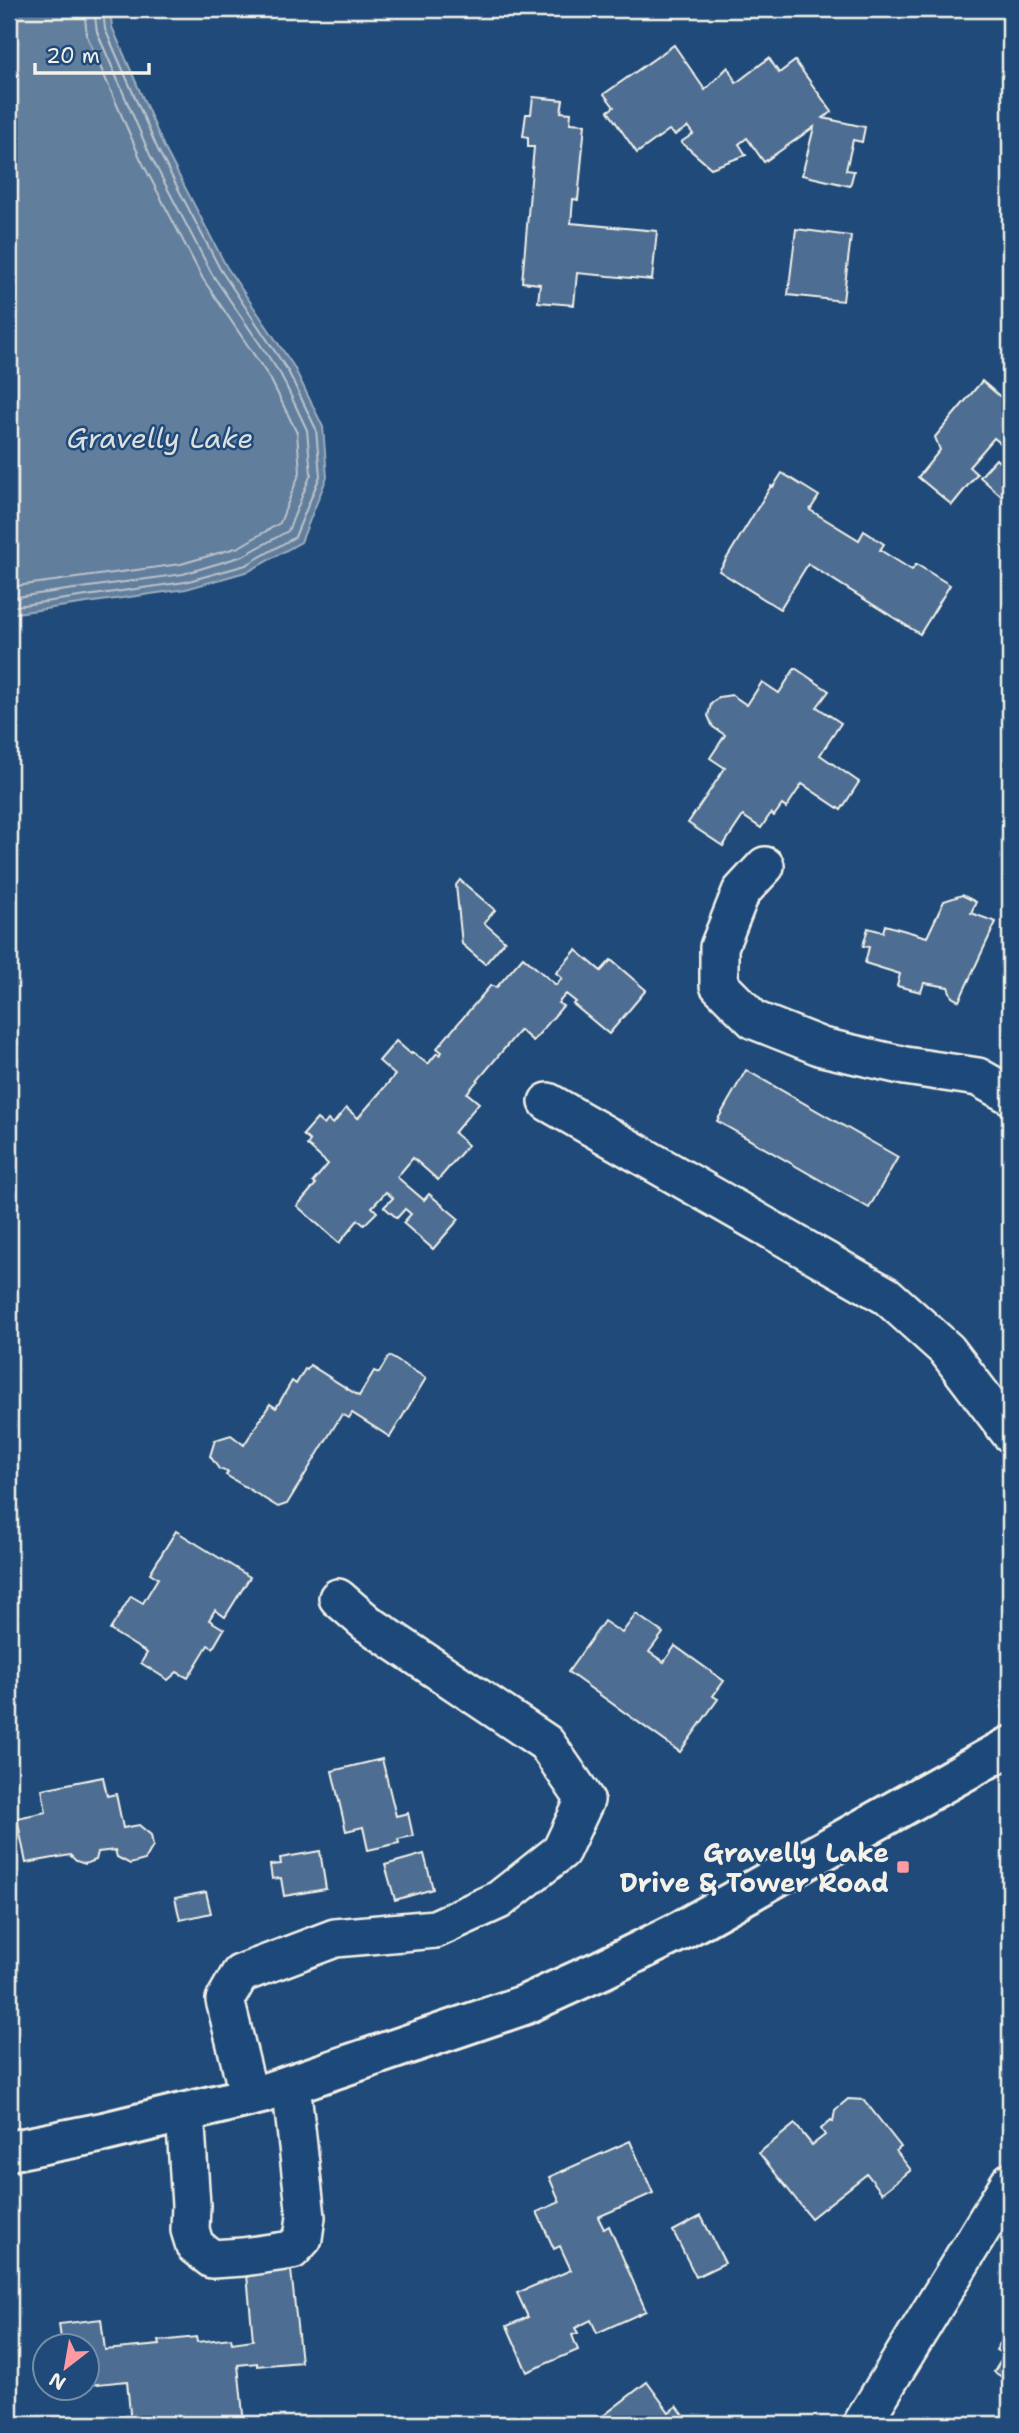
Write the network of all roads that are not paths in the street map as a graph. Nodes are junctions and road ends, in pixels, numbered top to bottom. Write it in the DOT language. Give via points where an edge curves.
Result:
graph roads {
  1 [pos="765,866"];
  2 [pos="1010,1095"];
  3 [pos="548,1102"];
  4 [pos="1010,1433"];
  5 [pos="338,1598"];
  6 [pos="1010,1746"];
  7 [pos="291,2084"];
  8 [pos="249,2097"];
  9 [pos="185,2112"];
  10 [pos="9,2151"];
  11 [pos="1010,2182"];
  12 [pos="862,2424"];
  1 -- 2 [label="street" via="741,892 719,947 719,985 754,1020 822,1048 978,1077"];
  3 -- 4 [label="street" via="887,1296 947,1350"];
  5 -- 8 [label="street" via="367,1623 546,1743 585,1800 561,1851 499,1900 435,1928 335,1938 240,1974 225,2000"];
  6 -- 7 [label="main road" via="680,1931 603,1969 524,2005"];
  7 -- 8 [label="main road"];
  7 -- 9 [label="street" via="306,2217 303,2238 292,2250 212,2259 195,2246 190,2230"];
  8 -- 9 [label="main road"];
  9 -- 10 [label="main road"];
  11 -- 12 [label="street"];
}
